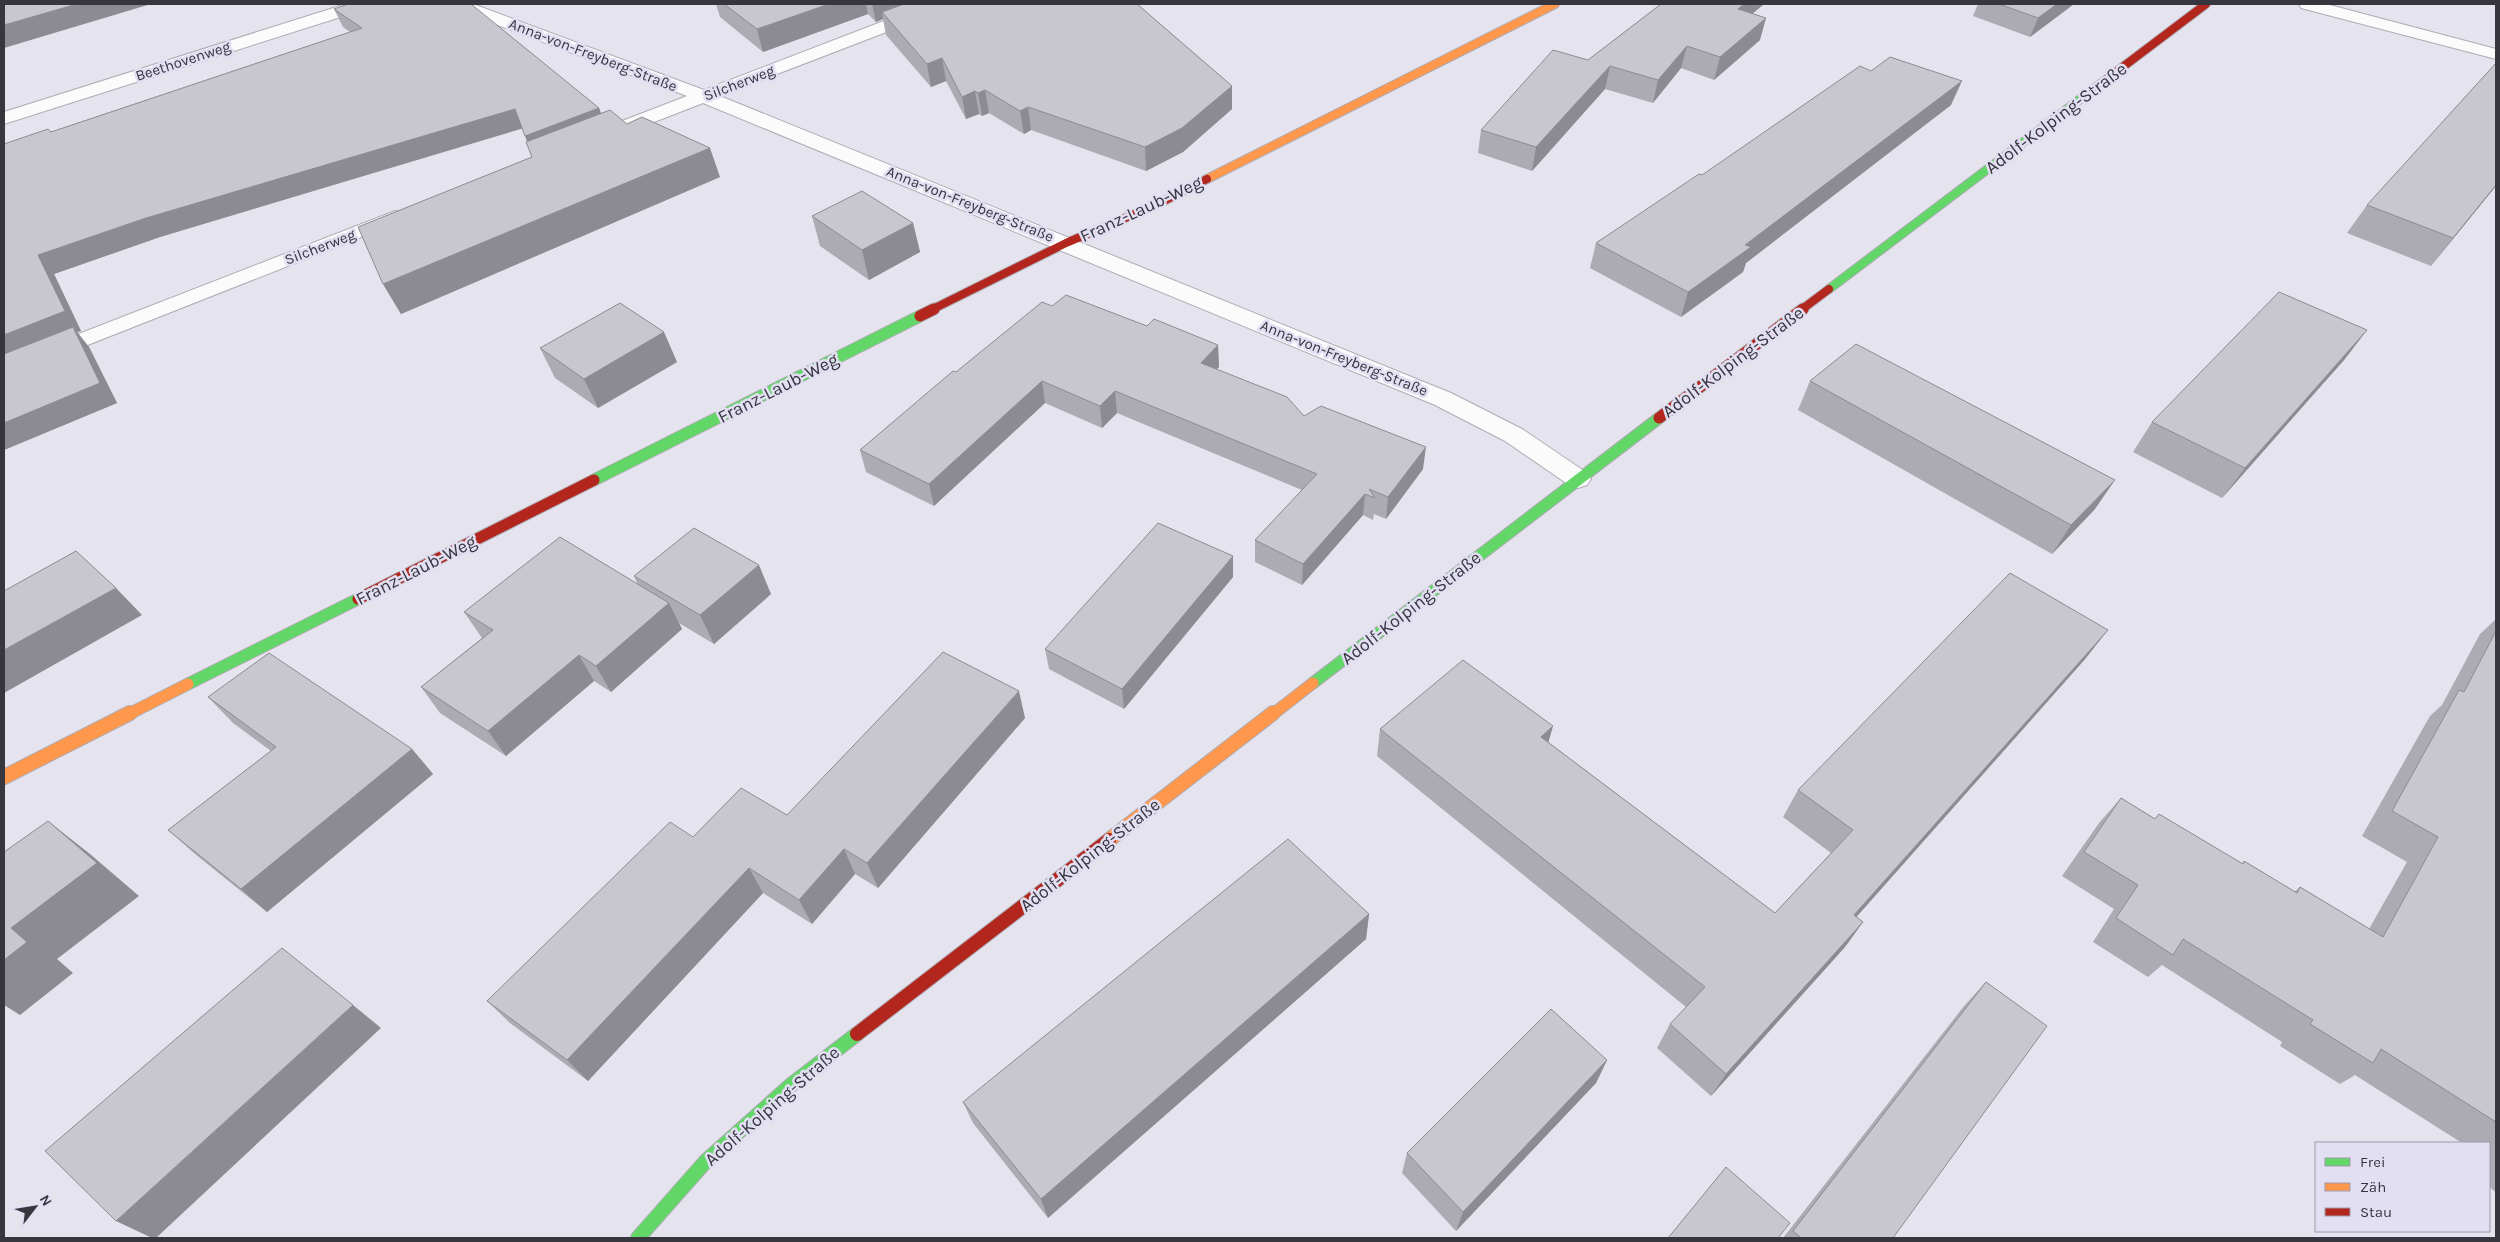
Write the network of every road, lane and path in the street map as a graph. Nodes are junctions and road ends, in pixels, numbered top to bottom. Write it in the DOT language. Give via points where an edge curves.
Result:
graph roads {
  1 [pos="363,4"];
  2 [pos="458,4"];
  3 [pos="944,4"];
  4 [pos="1555,4"];
  5 [pos="2206,4"];
  6 [pos="2307,4"];
  7 [pos="2496,54"];
  8 [pos="703,96"];
  9 [pos="4,118"];
  10 [pos="593,140"];
  11 [pos="409,212"];
  12 [pos="1066,243"];
  13 [pos="4,370"];
  14 [pos="1578,479"];
  15 [pos="4,777"];
  16 [pos="638,1238"];
  1 -- 9 [label="street, Beethovenweg"];
  2 -- 8 [label="street, Anna-von-Freyberg-Straße"];
  3 -- 8 [label="street, Silcherweg"];
  4 -- 12 [label="street, Franz-Laub-Weg" via="1156,205"];
  5 -- 14 [label="street, Adolf-Kolping-Straße"];
  6 -- 7 [label="street"];
  8 -- 10 [label="street, Silcherweg"];
  8 -- 12 [label="street, Anna-von-Freyberg-Straße"];
  11 -- 13 [label="street, Silcherweg"];
  12 -- 14 [label="street, Anna-von-Freyberg-Straße" via="1443,398 1492,422"];
  12 -- 15 [label="street, Franz-Laub-Weg"];
  14 -- 16 [label="street, Adolf-Kolping-Straße" via="791,1085 706,1161"];
}
